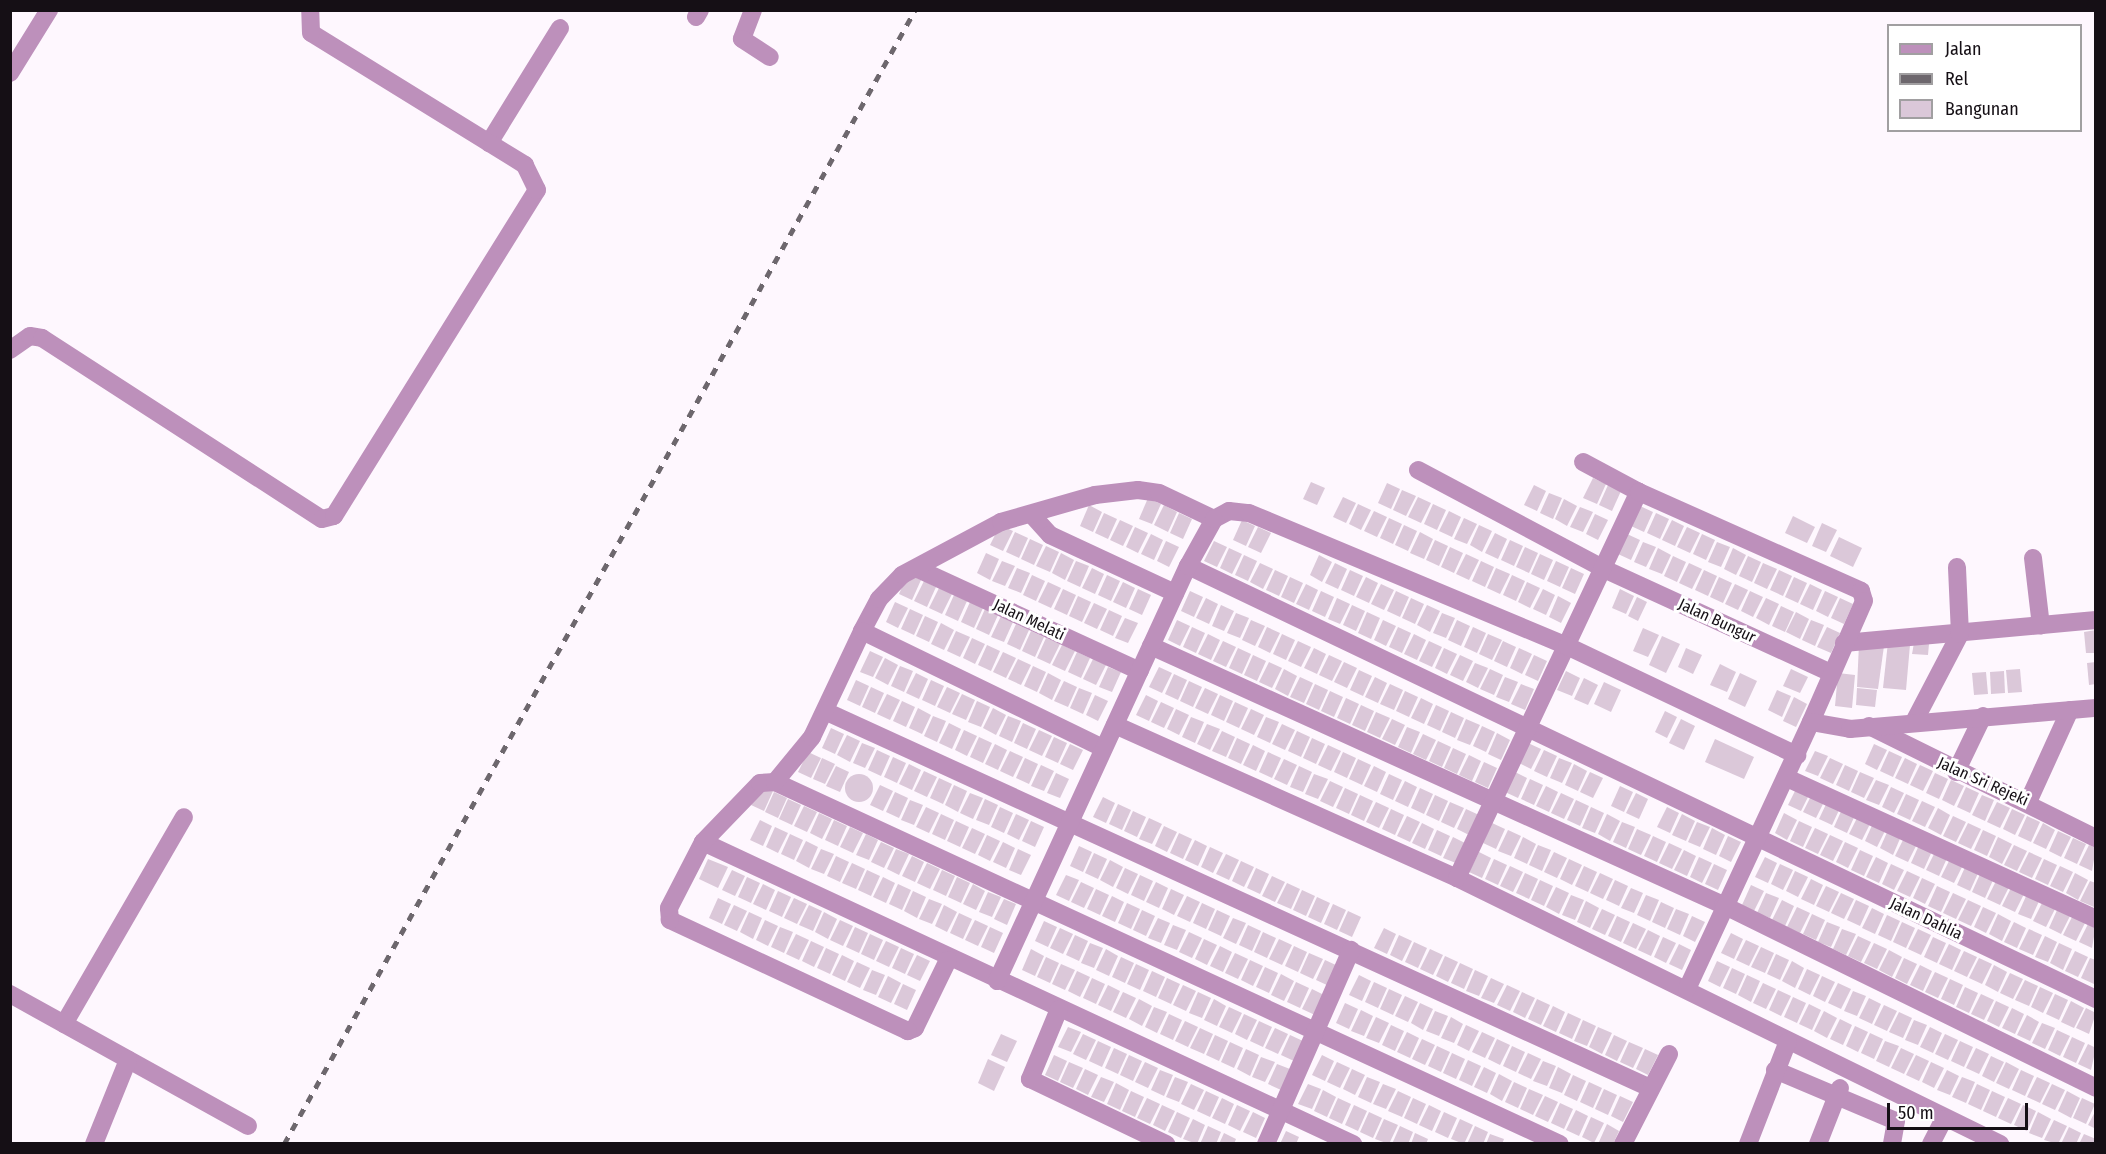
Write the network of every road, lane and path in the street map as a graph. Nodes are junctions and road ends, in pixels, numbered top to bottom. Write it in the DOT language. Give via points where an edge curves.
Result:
graph roads {
  1 [pos="50,10"];
  2 [pos="310,10"];
  3 [pos="753,10"];
  4 [pos="560,28"];
  5 [pos="770,57"];
  6 [pos="10,73"];
  7 [pos="489,143"];
  8 [pos="10,350"];
  9 [pos="1583,462"];
  10 [pos="1418,470"];
  11 [pos="1639,492"];
  12 [pos="1032,515"];
  13 [pos="1214,519"];
  14 [pos="2033,558"];
  15 [pos="1188,566"];
  16 [pos="1957,567"];
  17 [pos="918,569"];
  18 [pos="1604,569"];
  19 [pos="1175,593"];
  20 [pos="2096,620"];
  21 [pos="2041,626"];
  22 [pos="862,631"];
  23 [pos="1960,634"];
  24 [pos="1844,643"];
  25 [pos="1151,646"];
  26 [pos="1567,646"];
  27 [pos="1140,671"];
  28 [pos="1831,673"];
  29 [pos="2096,708"];
  30 [pos="2070,710"];
  31 [pos="827,712"];
  32 [pos="1983,716"];
  33 [pos="1914,720"];
  34 [pos="1811,722"];
  35 [pos="1114,724"];
  36 [pos="1529,726"];
  37 [pos="1869,726"];
  38 [pos="1103,748"];
  39 [pos="1797,755"];
  40 [pos="1956,772"];
  41 [pos="1787,778"];
  42 [pos="775,782"];
  43 [pos="1490,801"];
  44 [pos="2028,801"];
  45 [pos="184,817"];
  46 [pos="1067,823"];
  47 [pos="2095,836"];
  48 [pos="1757,840"];
  49 [pos="703,842"];
  50 [pos="1456,878"];
  51 [pos="1030,900"];
  52 [pos="1724,905"];
  53 [pos="2096,920"];
  54 [pos="1351,950"];
  55 [pos="948,960"];
  56 [pos="997,981"];
  57 [pos="1687,989"];
  58 [pos="10,994"];
  59 [pos="2096,999"];
  60 [pos="1059,1009"];
  61 [pos="64,1024"];
  62 [pos="1316,1030"];
  63 [pos="1788,1041"];
  64 [pos="1669,1054"];
  65 [pos="128,1060"];
  66 [pos="1775,1070"];
  67 [pos="1846,1073"];
  68 [pos="1650,1088"];
  69 [pos="2096,1088"];
  70 [pos="1837,1098"];
  71 [pos="1282,1110"];
  72 [pos="1944,1119"];
  73 [pos="248,1126"];
  74 [pos="94,1143"];
  75 [pos="1166,1143"];
  76 [pos="1266,1143"];
  77 [pos="1353,1143"];
  78 [pos="1560,1143"];
  79 [pos="1623,1143"];
  80 [pos="1748,1143"];
  81 [pos="1818,1143"];
  82 [pos="1892,1143"];
  83 [pos="1931,1143"];
  84 [pos="2000,1143"];
  1 -- 6 [label="street"];
  2 -- 7 [label="street" via="311,33"];
  3 -- 5 [label="street" via="742,39"];
  4 -- 7 [label="street"];
  7 -- 8 [label="street" via="525,165 537,190 334,516 322,519 42,338 30,336"];
  9 -- 11 [label="street"];
  10 -- 18 [label="street, Jalan Bungur"];
  11 -- 18 [label="street"];
  11 -- 24 [label="street" via="1861,591 1864,601"];
  12 -- 13 [label="street" via="1095,495 1138,490 1160,493"];
  12 -- 17 [label="street" via="1002,522"];
  12 -- 19 [label="street" via="1050,535"];
  13 -- 15 [label="street"];
  13 -- 26 [label="street" via="1229,511 1249,513"];
  14 -- 21 [label="street"];
  15 -- 19 [label="street"];
  15 -- 36 [label="street, Jalan Dahlia"];
  16 -- 23 [label="street"];
  17 -- 22 [label="street" via="902,575 879,599"];
  17 -- 27 [label="street, Jalan Melati"];
  18 -- 26 [label="street"];
  18 -- 28 [label="street, Jalan Bungur"];
  19 -- 25 [label="street"];
  20 -- 21 [label="street"];
  21 -- 23 [label="street"];
  22 -- 31 [label="street"];
  22 -- 38 [label="street"];
  23 -- 24 [label="street"];
  23 -- 33 [label="street"];
  24 -- 28 [label="street"];
  25 -- 27 [label="street"];
  25 -- 43 [label="street"];
  26 -- 36 [label="street"];
  26 -- 39 [label="street"];
  27 -- 35 [label="street"];
  28 -- 34 [label="street"];
  29 -- 30 [label="street"];
  30 -- 32 [label="street"];
  30 -- 44 [label="street"];
  31 -- 42 [label="street"];
  31 -- 46 [label="street"];
  32 -- 33 [label="street"];
  32 -- 40 [label="street"];
  33 -- 37 [label="street"];
  34 -- 37 [label="street" via="1833,728"];
  34 -- 39 [label="street"];
  35 -- 38 [label="street"];
  35 -- 50 [label="street"];
  36 -- 43 [label="street"];
  36 -- 48 [label="street, Jalan Dahlia"];
  37 -- 40 [label="street, Jalan Sri Rejeki"];
  38 -- 46 [label="street"];
  39 -- 41 [label="street"];
  40 -- 44 [label="street, Jalan Sri Rejeki"];
  41 -- 48 [label="street"];
  41 -- 53 [label="street"];
  42 -- 49 [label="street" via="760,783"];
  42 -- 51 [label="street"];
  43 -- 50 [label="street"];
  43 -- 52 [label="street"];
  44 -- 47 [label="street, Jalan Sri Rejeki"];
  45 -- 61 [label="street"];
  46 -- 51 [label="street"];
  46 -- 54 [label="street"];
  48 -- 52 [label="street"];
  48 -- 59 [label="street, Jalan Dahlia"];
  49 -- 55 [label="street"];
  49 -- 55 [label="street" via="669,909 670,920 908,1031"];
  50 -- 57 [label="street"];
  51 -- 56 [label="street"];
  51 -- 62 [label="street"];
  52 -- 57 [label="street"];
  52 -- 69 [label="street"];
  54 -- 62 [label="street"];
  54 -- 68 [label="street"];
  55 -- 56 [label="street"];
  56 -- 60 [label="street"];
  57 -- 63 [label="street"];
  58 -- 61 [label="street"];
  60 -- 71 [label="street"];
  60 -- 75 [label="street" via="1030,1079"];
  61 -- 65 [label="street"];
  62 -- 71 [label="street"];
  62 -- 78 [label="street"];
  63 -- 66 [label="street"];
  63 -- 67 [label="street"];
  64 -- 68 [label="street"];
  65 -- 73 [label="street"];
  65 -- 74 [label="street"];
  66 -- 70 [label="street"];
  66 -- 80 [label="street"];
  67 -- 70 [label="street"];
  67 -- 72 [label="street"];
  68 -- 79 [label="street"];
  70 -- 81 [label="street"];
  70 -- 82 [label="street" via="1896,1121"];
  71 -- 76 [label="street"];
  71 -- 77 [label="street"];
  72 -- 83 [label="street"];
  72 -- 84 [label="street"];
}
